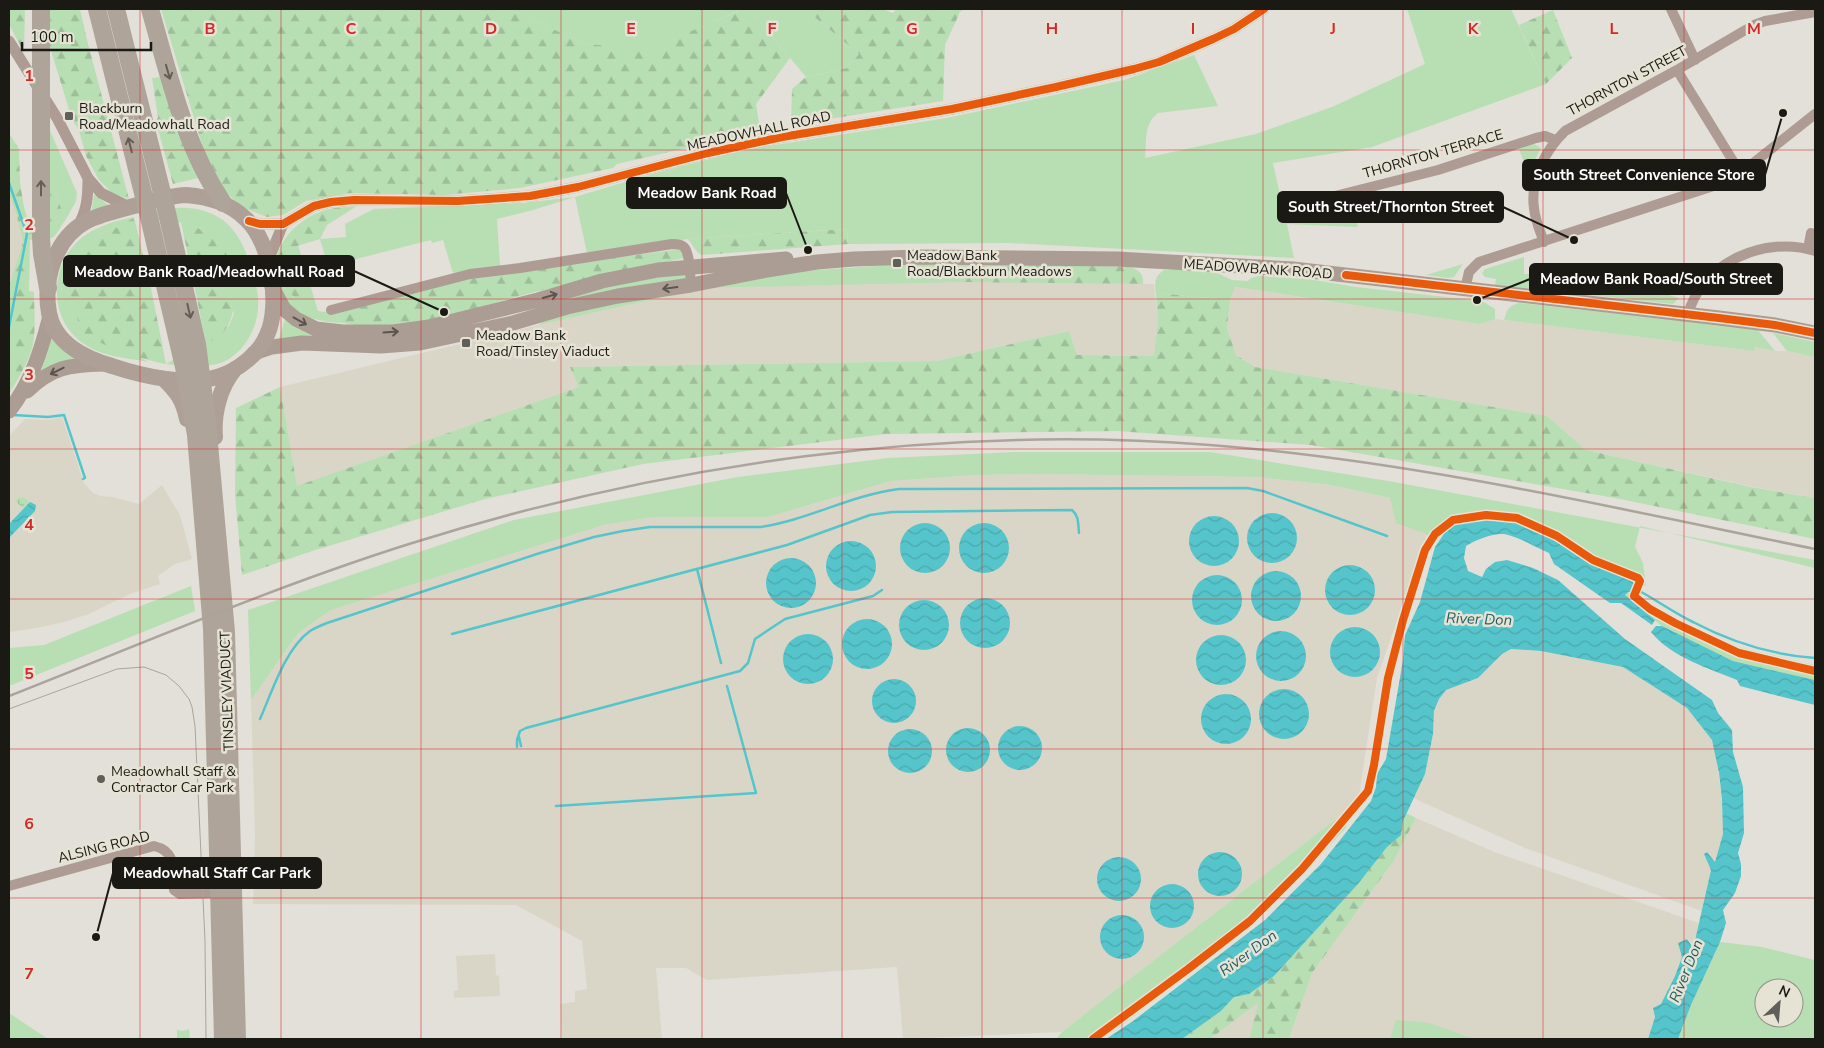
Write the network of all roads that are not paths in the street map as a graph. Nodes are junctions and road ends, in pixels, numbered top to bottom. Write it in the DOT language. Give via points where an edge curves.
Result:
graph roads {
  1 [pos="97,9"];
  2 [pos="116,9"];
  3 [pos="150,9"];
  4 [pos="1264,9"];
  5 [pos="1671,9"];
  6 [pos="42,11"];
  7 [pos="1815,12"];
  8 [pos="9,41"];
  9 [pos="1695,60"];
  10 [pos="1677,70"];
  11 [pos="1815,114"];
  12 [pos="1555,140"];
  13 [pos="1741,174"];
  14 [pos="88,178"];
  15 [pos="1318,200"];
  16 [pos="223,203"];
  17 [pos="129,207"];
  18 [pos="249,221"];
  19 [pos="283,224"];
  20 [pos="77,229"];
  21 [pos="1811,233"];
  22 [pos="1544,242"];
  23 [pos="1811,250"];
  24 [pos="268,260"];
  25 [pos="817,262"];
  26 [pos="689,267"];
  27 [pos="691,285"];
  28 [pos="272,287"];
  29 [pos="48,288"];
  30 [pos="1465,289"];
  31 [pos="509,307"];
  32 [pos="331,310"];
  33 [pos="1688,315"];
  34 [pos="50,316"];
  35 [pos="513,323"];
  36 [pos="1815,333"];
  37 [pos="254,353"];
  38 [pos="105,364"];
  39 [pos="235,369"];
  40 [pos="164,379"];
  41 [pos="13,406"];
  42 [pos="9,886"];
  43 [pos="232,893"];
  44 [pos="218,1039"];
  45 [pos="223,1039"];
  46 [pos="237,1039"];
  47 [pos="242,1039"];
  45 -- 1 [label="highway, TINSLEY VIADUCT, one-way" via="212,630 196,435 149,217"];
  2 -- 46 [label="highway, TINSLEY VIADUCT, one-way" via="197,344 207,422 226,632"];
  3 -- 16 [label="highway, one-way" via="179,110 198,160"];
  4 -- 19 [label="street, MEADOWHALL ROAD" via="1234,29 1177,55 1065,85 952,109 782,137 530,196 458,201 331,202 314,206"];
  5 -- 9 [label="street"];
  29 -- 6 [label="highway, one-way" via="41,237"];
  7 -- 9 [label="street, THORNTON STREET" via="1754,25"];
  8 -- 14 [label="street" via="57,118"];
  9 -- 10 [label="street, THORNTON STREET"];
  10 -- 12 [label="street, THORNTON STREET" via="1574,124"];
  10 -- 13 [label="street"];
  11 -- 13 [label="street"];
  12 -- 15 [label="street, THORNTON TERRACE" via="1545,136 1536,138 1438,170"];
  12 -- 22 [label="street, THORNTON STREET" via="1541,165 1533,194 1536,220"];
  13 -- 22 [label="street" via="1722,185"];
  14 -- 17 [label="street" via="101,193"];
  14 -- 20 [label="street" via="85,213"];
  16 -- 17 [label="highway" via="203,196 172,196"];
  16 -- 18 [label="highway"];
  17 -- 20 [label="highway" via="88,221"];
  18 -- 19 [label="street"];
  18 -- 24 [label="highway" via="258,233"];
  19 -- 24 [label="street"];
  20 -- 29 [label="highway" via="62,243 53,261"];
  21 -- 23 [label="street"];
  22 -- 30 [label="street" via="1479,262 1469,272"];
  23 -- 33 [label="street" via="1792,246 1769,247 1728,263 1695,293"];
  24 -- 28 [label="highway"];
  25 -- 26 [label="main road" via="783,259"];
  25 -- 27 [label="main road"];
  25 -- 30 [label="main road, MEADOWBANK ROAD" via="920,257 1117,259 1293,269"];
  26 -- 27 [label="street"];
  31 -- 26 [label="main road, one-way" via="602,281"];
  26 -- 32 [label="street" via="685,248 672,244 470,274"];
  27 -- 35 [label="main road, one-way" via="567,307"];
  28 -- 31 [label="main road, one-way" via="284,309 296,320 316,329 343,332 392,332 429,327"];
  28 -- 37 [label="highway" via="272,321 267,336"];
  29 -- 34 [label="highway"];
  30 -- 33 [label="main road, MEADOWBANK ROAD"];
  31 -- 35 [label="main road"];
  33 -- 36 [label="main road, MEADOWBANK ROAD"];
  34 -- 38 [label="highway" via="61,338 72,349"];
  34 -- 41 [label="main road" via="31,377"];
  35 -- 37 [label="main road" via="420,343 381,346 288,344"];
  37 -- 39 [label="highway"];
  38 -- 40 [label="highway"];
  38 -- 41 [label="main road, one-way" via="65,367 36,382"];
  39 -- 40 [label="highway" via="219,377"];
  39 -- 47 [label="highway, TINSLEY VIADUCT" via="223,387 214,424 230,631"];
  40 -- 44 [label="highway, TINSLEY VIADUCT" via="183,403 192,436 208,629"];
  42 -- 43 [label="street, ALSING ROAD" via="154,846 167,852 172,860 174,890 180,894"];
}
